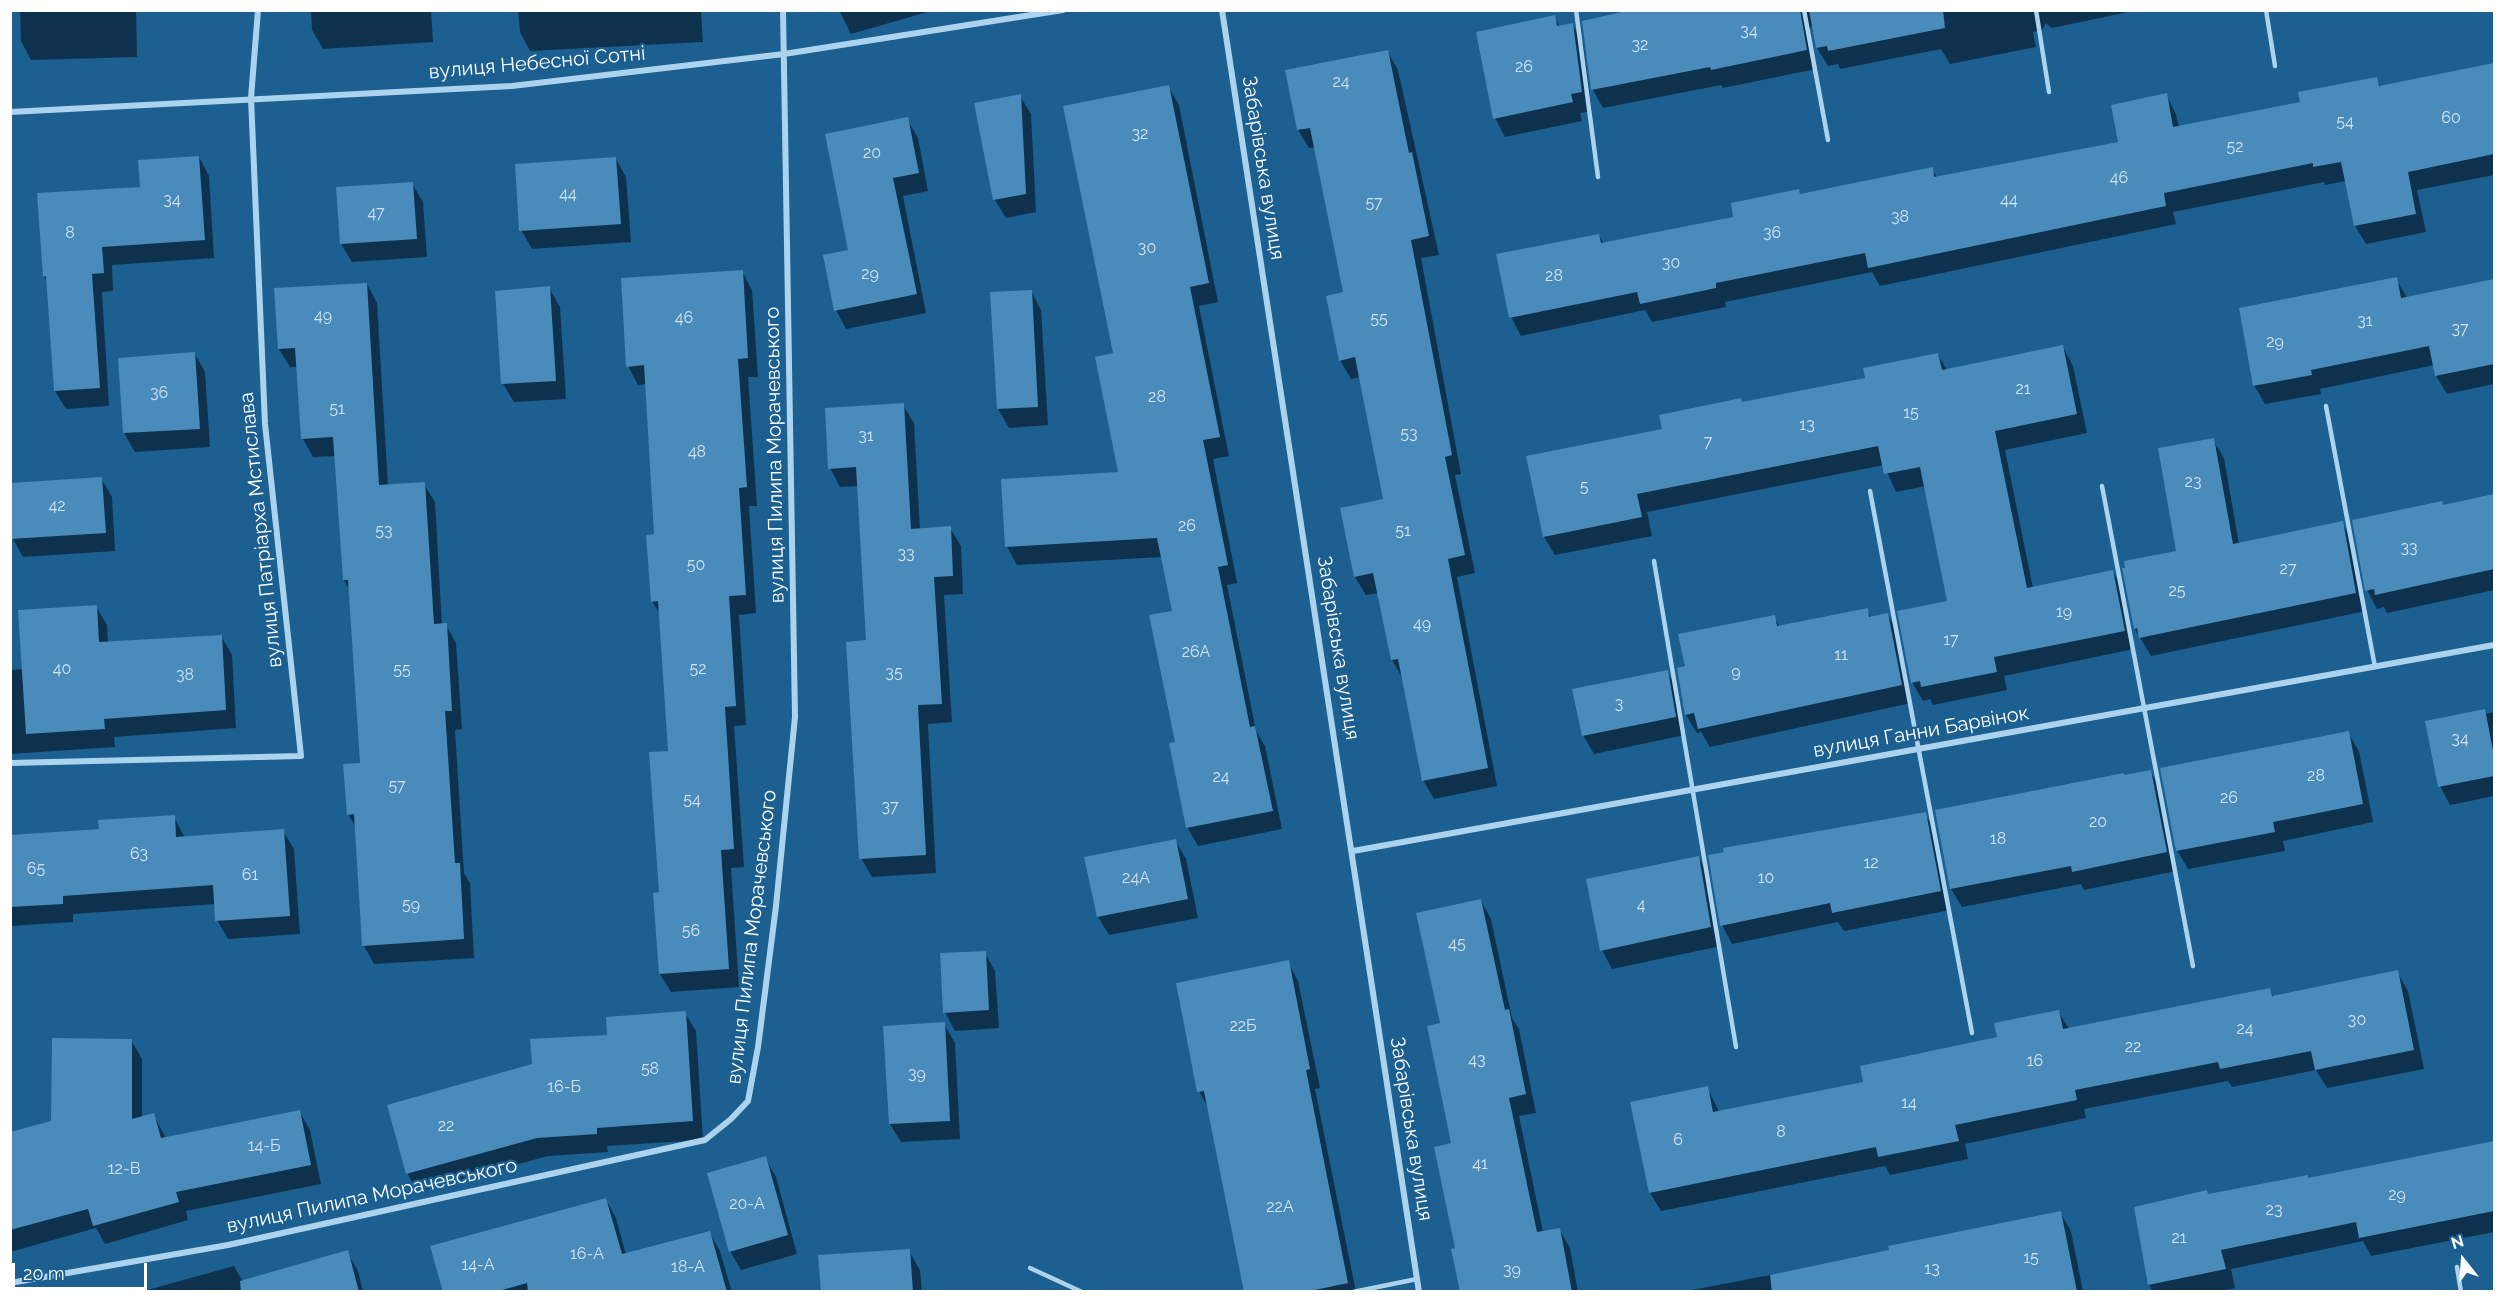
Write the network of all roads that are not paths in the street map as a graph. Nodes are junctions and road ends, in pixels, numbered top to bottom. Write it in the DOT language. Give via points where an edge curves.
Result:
graph roads {
  1 [pos="258,10"];
  2 [pos="783,10"];
  3 [pos="1063,10"];
  4 [pos="1222,10"];
  5 [pos="1576,10"];
  6 [pos="1804,10"];
  7 [pos="2036,10"];
  8 [pos="2266,10"];
  9 [pos="784,54"];
  10 [pos="2275,66"];
  11 [pos="2049,92"];
  12 [pos="251,98"];
  13 [pos="10,112"];
  14 [pos="1828,140"];
  15 [pos="1598,177"];
  16 [pos="2326,406"];
  17 [pos="2102,486"];
  18 [pos="1870,491"];
  19 [pos="1654,561"];
  20 [pos="2494,645"];
  21 [pos="2375,667"];
  22 [pos="2143,709"];
  23 [pos="1918,749"];
  24 [pos="10,763"];
  25 [pos="1695,790"];
  26 [pos="1353,851"];
  27 [pos="2193,966"];
  28 [pos="1972,1033"];
  29 [pos="1736,1047"];
  30 [pos="2457,1267"];
  31 [pos="1030,1268"];
  32 [pos="1417,1279"];
  33 [pos="10,1283"];
  34 [pos="1082,1292"];
  35 [pos="1353,1292"];
  36 [pos="1419,1292"];
  37 [pos="2461,1292"];
  1 -- 12 [label="street, вулиця Патріарха Мстислава"];
  2 -- 9 [label="street, вулиця Пилипа Морачевського"];
  3 -- 9 [label="street, вулиця Небесної Сотні"];
  4 -- 26 [label="street, Забарівська вулиця"];
  5 -- 15 [label="lane"];
  6 -- 14 [label="lane"];
  7 -- 11 [label="lane"];
  8 -- 10 [label="lane"];
  9 -- 12 [label="street, вулиця Небесної Сотні" via="512,86"];
  9 -- 33 [label="street, вулиця Пилипа Морачевського" via="795,717 776,906 748,1101 705,1140 228,1245"];
  12 -- 13 [label="street, вулиця Небесної Сотні"];
  12 -- 24 [label="street, вулиця Патріарха Мстислава" via="265,424 301,756"];
  16 -- 21 [label="lane"];
  17 -- 22 [label="lane"];
  18 -- 23 [label="lane"];
  19 -- 25 [label="lane"];
  20 -- 21 [label="street, вулиця Ганни Барвінок"];
  21 -- 22 [label="street, вулиця Ганни Барвінок"];
  22 -- 23 [label="street, вулиця Ганни Барвінок"];
  22 -- 27 [label="lane"];
  23 -- 25 [label="street, вулиця Ганни Барвінок"];
  23 -- 28 [label="lane"];
  25 -- 26 [label="street, вулиця Ганни Барвінок"];
  25 -- 29 [label="lane"];
  26 -- 32 [label="street, Забарівська вулиця"];
  30 -- 37 [label="lane"];
  31 -- 34 [label="lane"];
  32 -- 35 [label="lane"];
  32 -- 36 [label="street, Забарівська вулиця"];
}
